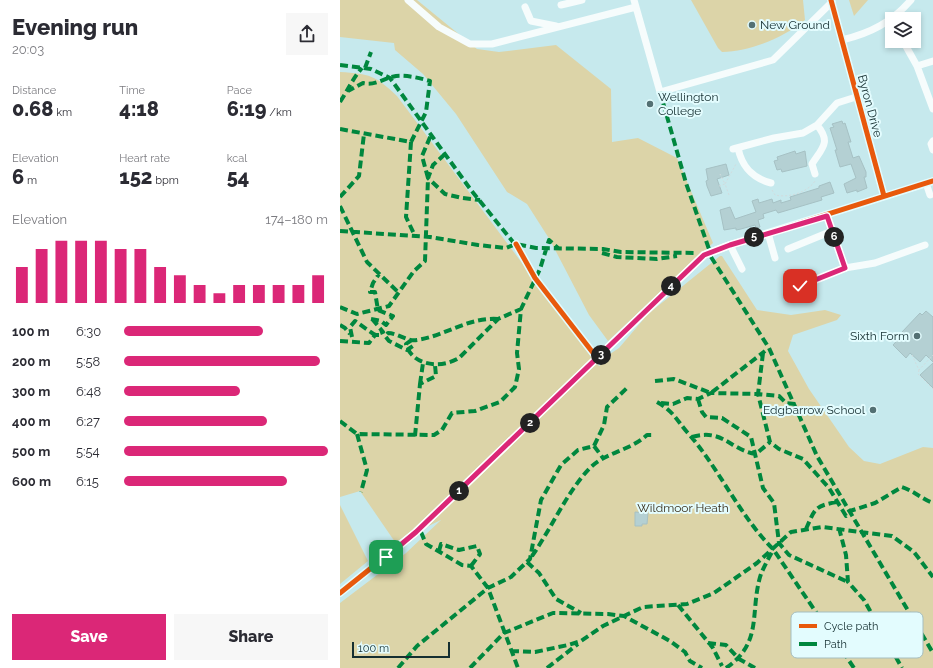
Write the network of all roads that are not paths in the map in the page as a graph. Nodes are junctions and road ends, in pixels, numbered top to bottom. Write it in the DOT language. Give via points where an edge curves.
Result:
graph roads {
  1 [pos="408,0"];
  2 [pos="582,0"];
  3 [pos="911,0"];
  4 [pos="831,1"];
  5 [pos="635,3"];
  6 [pos="561,5"];
  7 [pos="525,7"];
  8 [pos="900,12"];
  9 [pos="885,25"];
  10 [pos="558,26"];
  11 [pos="842,40"];
  12 [pos="907,48"];
  13 [pos="933,61"];
  14 [pos="916,66"];
  15 [pos="856,97"];
  16 [pos="933,109"];
  17 [pos="817,125"];
  18 [pos="933,141"];
  19 [pos="933,150"];
  20 [pos="815,174"];
  21 [pos="930,182"];
  22 [pos="769,183"];
  23 [pos="930,195"];
  24 [pos="884,196"];
  25 [pos="827,216"];
  26 [pos="832,231"];
  27 [pos="768,233"];
  28 [pos="730,245"];
  29 [pos="925,245"];
  30 [pos="788,249"];
  31 [pos="775,258"];
  32 [pos="845,268"];
  33 [pos="742,269"];
  34 [pos="800,286"];
  35 [pos="340,593"];
  1 -- 10 [label="street" via="439,27 470,44 492,44"];
  2 -- 6 [label="street"];
  3 -- 8 [label="street"];
  4 -- 5 [label="street" via="773,60 660,92"];
  4 -- 11 [label="street, Byron Drive"];
  5 -- 10 [label="street"];
  7 -- 10 [label="street" via="531,20"];
  9 -- 11 [label="street"];
  11 -- 15 [label="street, Byron Drive"];
  12 -- 14 [label="street"];
  13 -- 14 [label="street"];
  14 -- 16 [label="street"];
  15 -- 17 [label="street" via="837,104"];
  15 -- 24 [label="street, Byron Drive"];
  17 -- 20 [label="street" via="825,134 825,143 812,164"];
  17 -- 22 [label="street" via="803,133 736,148 752,175"];
  18 -- 19 [label="street"];
  21 -- 23 [label="street"];
  21 -- 24 [label="street"];
  24 -- 25 [label="street"];
  25 -- 26 [label="street"];
  25 -- 27 [label="street"];
  26 -- 30 [label="street"];
  26 -- 32 [label="street"];
  27 -- 28 [label="street"];
  27 -- 31 [label="street"];
  28 -- 33 [label="street"];
  28 -- 35 [label="street" via="710,252 694,265 604,356 416,532"];
  29 -- 32 [label="street" via="875,263"];
  32 -- 34 [label="street"];
}
